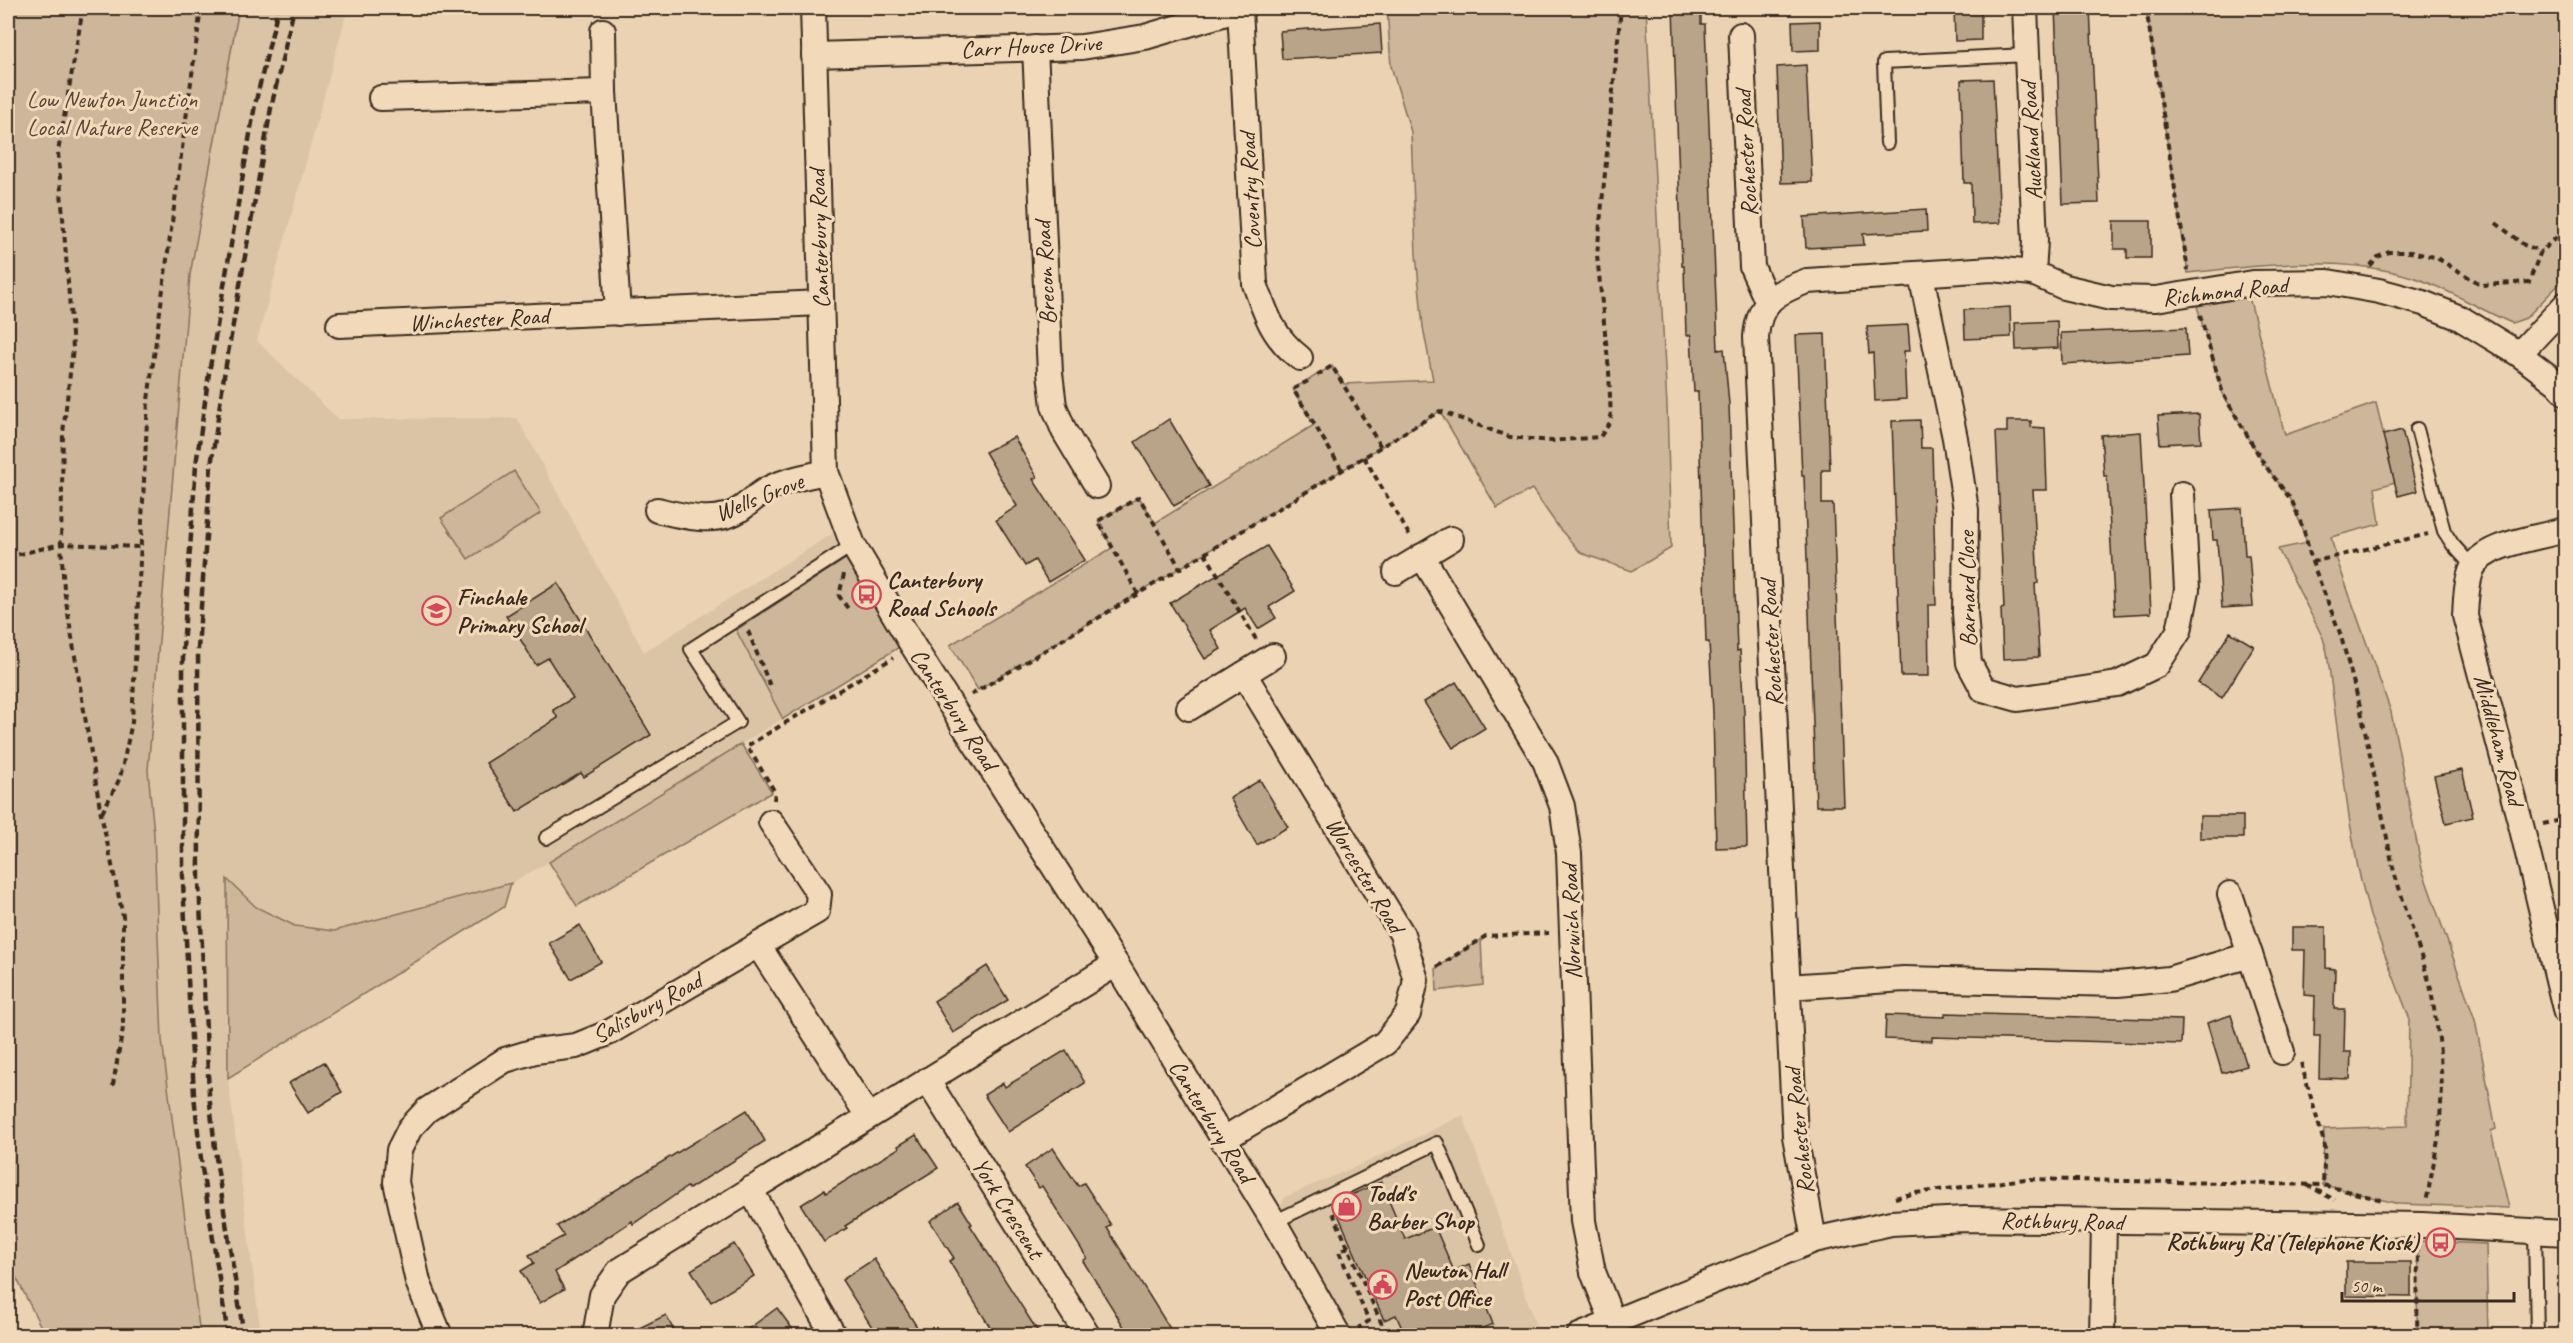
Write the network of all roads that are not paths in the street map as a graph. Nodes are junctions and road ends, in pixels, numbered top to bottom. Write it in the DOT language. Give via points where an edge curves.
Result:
graph roads {
  1 [pos="813,8"];
  2 [pos="1242,8"];
  3 [pos="2025,8"];
  4 [pos="603,31"];
  5 [pos="1741,35"];
  6 [pos="1035,48"];
  7 [pos="814,55"];
  8 [pos="2027,55"];
  9 [pos="604,92"];
  10 [pos="381,98"];
  11 [pos="1887,143"];
  12 [pos="2033,273"];
  13 [pos="1921,275"];
  14 [pos="821,303"];
  15 [pos="1768,303"];
  16 [pos="2565,304"];
  17 [pos="618,313"];
  18 [pos="339,325"];
  19 [pos="2519,354"];
  20 [pos="1300,358"];
  21 [pos="2565,393"];
  22 [pos="2416,429"];
  23 [pos="826,472"];
  24 [pos="1097,486"];
  25 [pos="2182,494"];
  26 [pos="657,510"];
  27 [pos="2565,529"];
  28 [pos="1451,539"];
  29 [pos="854,545"];
  30 [pos="1422,556"];
  31 [pos="2473,567"];
  32 [pos="1396,572"];
  33 [pos="1270,658"];
  34 [pos="1244,674"];
  35 [pos="1189,708"];
  36 [pos="771,822"];
  37 [pos="546,838"];
  38 [pos="2230,894"];
  39 [pos="758,945"];
  40 [pos="2250,955"];
  41 [pos="1116,964"];
  42 [pos="1788,987"];
  43 [pos="2565,1013"];
  44 [pos="2282,1052"];
  45 [pos="927,1080"];
  46 [pos="868,1116"];
  47 [pos="1222,1140"];
  48 [pos="750,1190"];
  49 [pos="2104,1221"];
  50 [pos="1274,1222"];
  51 [pos="2535,1231"];
  52 [pos="2565,1233"];
  53 [pos="1814,1240"];
  54 [pos="1479,1245"];
  55 [pos="1612,1320"];
  56 [pos="1346,1333"];
  57 [pos="440,1335"];
  58 [pos="597,1335"];
  59 [pos="834,1335"];
  60 [pos="1088,1335"];
  61 [pos="1579,1335"];
  62 [pos="2102,1335"];
  63 [pos="2537,1335"];
  1 -- 7 [label="street, Canterbury Road"];
  2 -- 6 [label="street, Carr House Drive" via="1145,37 1082,47"];
  2 -- 20 [label="street, Coventry Road" via="1256,284 1266,316 1283,345"];
  3 -- 8 [label="street, Auckland Road"];
  4 -- 9 [label="street"];
  5 -- 15 [label="street, Rochester Road" via="1752,267"];
  6 -- 7 [label="street, Carr House Drive"];
  6 -- 24 [label="street, Brecon Road" via="1054,406 1064,431"];
  7 -- 14 [label="street, Canterbury Road"];
  8 -- 11 [label="lane" via="1884,62"];
  8 -- 12 [label="street, Auckland Road"];
  9 -- 10 [label="street"];
  9 -- 17 [label="street"];
  12 -- 13 [label="street" via="1992,268"];
  12 -- 19 [label="street, Richmond Road" via="2064,287 2111,298 2156,299 2253,283 2328,282 2360,287 2442,310"];
  13 -- 15 [label="street" via="1807,281 1783,290"];
  13 -- 25 [label="street, Barnard Close" via="1966,510 1965,613 1969,663 1983,689 2018,699 2117,684 2157,665 2179,632 2187,590"];
  14 -- 17 [label="street, Winchester Road"];
  14 -- 23 [label="street, Canterbury Road"];
  15 -- 42 [label="street, Rochester Road" via="1758,318 1756,337"];
  16 -- 19 [label="street"];
  17 -- 18 [label="street, Winchester Road"];
  19 -- 21 [label="street"];
  22 -- 31 [label="lane" via="2444,531"];
  23 -- 26 [label="street, Wells Grove" via="775,485 758,493 740,510 721,517 691,518"];
  23 -- 29 [label="street, Canterbury Road"];
  27 -- 31 [label="street" via="2494,549"];
  28 -- 30 [label="street"];
  29 -- 37 [label="lane" via="691,649 738,722"];
  29 -- 41 [label="street, Canterbury Road" via="913,646"];
  30 -- 32 [label="street"];
  30 -- 55 [label="street, Norwich Road" via="1545,761 1562,806 1569,853 1583,1221 1593,1272"];
  31 -- 43 [label="street, Middleham Road" via="2465,616 2522,829"];
  33 -- 34 [label="street"];
  34 -- 35 [label="street"];
  34 -- 47 [label="street, Worcester Road" via="1402,934 1416,980 1408,1014 1385,1043"];
  36 -- 39 [label="street, Salisbury Road" via="819,894 817,910"];
  38 -- 40 [label="street"];
  39 -- 46 [label="street"];
  39 -- 57 [label="street, Salisbury Road" via="608,1033 576,1046 535,1051 505,1060 427,1110 410,1128 399,1150 396,1182 418,1282"];
  40 -- 42 [label="street" via="2169,979 2118,984 1904,979"];
  40 -- 44 [label="street"];
  41 -- 45 [label="street"];
  41 -- 47 [label="street, Canterbury Road"];
  42 -- 53 [label="street, Rochester Road" via="1795,1136"];
  45 -- 46 [label="street"];
  45 -- 60 [label="street, York Crescent"];
  46 -- 48 [label="street"];
  47 -- 50 [label="street, Canterbury Road"];
  48 -- 58 [label="street" via="620,1271 602,1295"];
  48 -- 59 [label="street"];
  49 -- 51 [label="street, Rothbury Road" via="2422,1225"];
  49 -- 53 [label="street, Rothbury Road" via="1965,1219 1891,1223"];
  49 -- 62 [label="street"];
  50 -- 54 [label="lane" via="1437,1143"];
  50 -- 56 [label="street, Canterbury Road"];
  51 -- 52 [label="street, Rothbury Road"];
  51 -- 63 [label="lane"];
  53 -- 55 [label="street, Rothbury Road"];
  55 -- 61 [label="street, Rothbury Road"];
}
